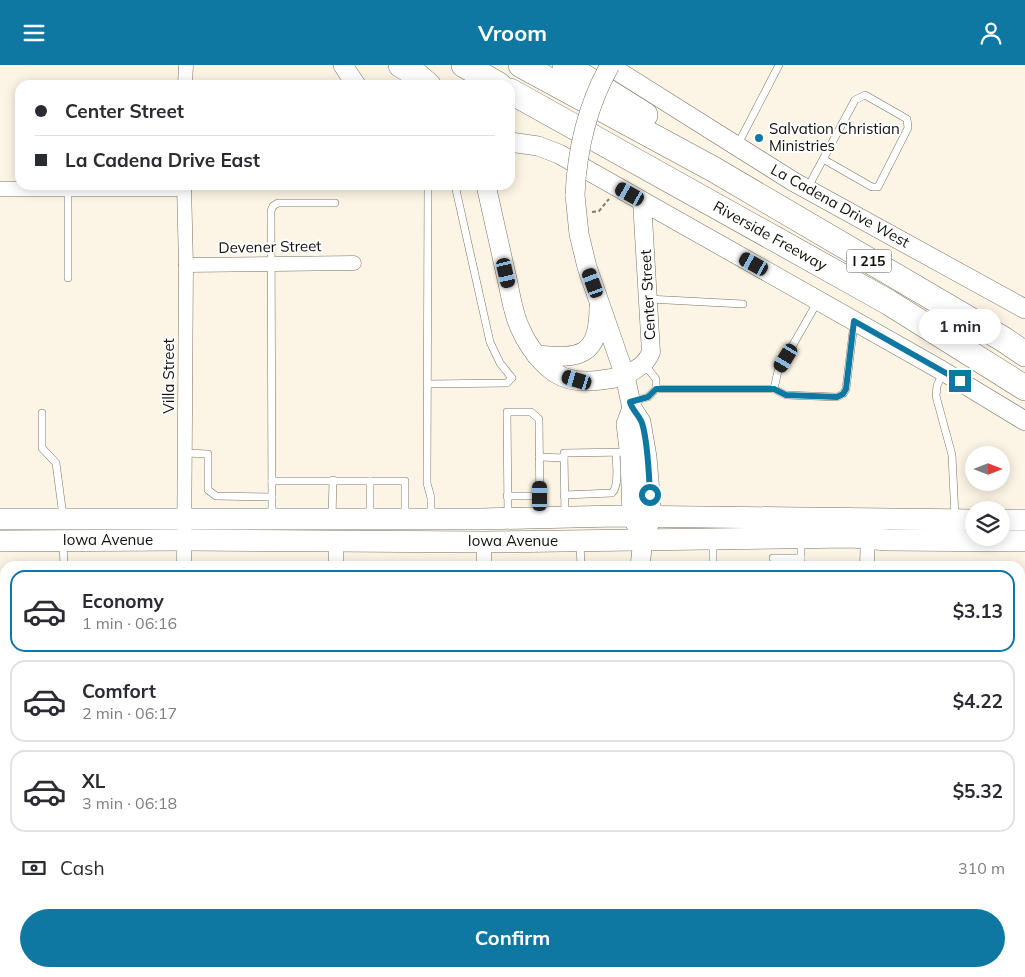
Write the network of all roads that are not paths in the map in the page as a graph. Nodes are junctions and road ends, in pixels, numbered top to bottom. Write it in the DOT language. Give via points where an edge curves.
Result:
graph roads {
  1 [pos="186,65"];
  2 [pos="342,65"];
  3 [pos="391,65"];
  4 [pos="401,65"];
  5 [pos="464,65"];
  6 [pos="521,65"];
  7 [pos="565,65"];
  8 [pos="609,65"];
  9 [pos="779,65"];
  10 [pos="185,80"];
  11 [pos="352,80"];
  12 [pos="405,80"];
  13 [pos="422,80"];
  14 [pos="490,80"];
  15 [pos="515,94"];
  16 [pos="515,146"];
  17 [pos="737,147"];
  18 [pos="823,159"];
  19 [pos="713,169"];
  20 [pos="0,189"];
  21 [pos="15,189"];
  22 [pos="807,189"];
  23 [pos="68,190"];
  24 [pos="184,190"];
  25 [pos="428,190"];
  26 [pos="456,190"];
  27 [pos="487,190"];
  28 [pos="642,201"];
  29 [pos="335,203"];
  30 [pos="271,263"];
  31 [pos="354,263"];
  32 [pos="186,265"];
  33 [pos="68,278"];
  34 [pos="648,299"];
  35 [pos="599,300"];
  36 [pos="818,300"];
  37 [pos="743,303"];
  38 [pos="1024,305"];
  39 [pos="854,321"];
  40 [pos="1025,354"];
  41 [pos="536,355"];
  42 [pos="644,364"];
  43 [pos="944,371"];
  44 [pos="625,376"];
  45 [pos="428,384"];
  46 [pos="1025,388"];
  47 [pos="656,389"];
  48 [pos="774,389"];
  49 [pos="631,405"];
  50 [pos="42,413"];
  51 [pos="1025,421"];
  52 [pos="623,452"];
  53 [pos="185,453"];
  54 [pos="539,457"];
  55 [pos="564,457"];
  56 [pos="272,481"];
  57 [pos="332,481"];
  58 [pos="370,481"];
  59 [pos="564,495"];
  60 [pos="507,496"];
  61 [pos="272,507"];
  62 [pos="540,507"];
  63 [pos="642,516"];
  64 [pos="565,517"];
  65 [pos="184,518"];
  66 [pos="332,518"];
  67 [pos="370,518"];
  68 [pos="405,518"];
  69 [pos="431,518"];
  70 [pos="508,518"];
  71 [pos="0,519"];
  72 [pos="63,519"];
  73 [pos="964,520"];
  74 [pos="1010,520"];
  75 [pos="1025,520"];
  76 [pos="868,528"];
  77 [pos="713,539"];
  78 [pos="184,540"];
  79 [pos="643,540"];
  80 [pos="0,541"];
  81 [pos="63,541"];
  82 [pos="336,541"];
  83 [pos="580,541"];
  84 [pos="1025,541"];
  85 [pos="484,542"];
  86 [pos="801,548"];
  87 [pos="773,558"];
  88 [pos="64,561"];
  89 [pos="184,561"];
  90 [pos="336,561"];
  91 [pos="484,561"];
  92 [pos="581,561"];
  93 [pos="641,561"];
  94 [pos="713,561"];
  95 [pos="801,561"];
  96 [pos="867,561"];
  1 -- 10 [label="street"];
  2 -- 11 [label="main road"];
  3 -- 12 [label="highway"];
  4 -- 13 [label="highway"];
  5 -- 14 [label="highway"];
  6 -- 19 [label="highway, Riverside Freeway / I 215"];
  7 -- 19 [label="highway" via="670,130"];
  8 -- 17 [label="main road, La Cadena Drive West"];
  8 -- 35 [label="main road, bridge" via="588,113 580,146 575,195 579,234"];
  9 -- 17 [label="lane"];
  15 -- 46 [label="highway, Riverside Freeway / I 215" via="888,302"];
  16 -- 28 [label="main road" via="538,146 559,154"];
  17 -- 22 [label="main road, La Cadena Drive West"];
  18 -- 18 [label="lane" via="855,100 865,95 907,119 908,128 878,187 872,187"];
  18 -- 22 [label="lane"];
  19 -- 40 [label="highway, Riverside Freeway / I 215"];
  20 -- 21 [label="street"];
  22 -- 38 [label="main road, La Cadena Drive West"];
  23 -- 33 [label="lane"];
  24 -- 32 [label="street, Villa Street"];
  25 -- 45 [label="lane"];
  26 -- 45 [label="lane" via="490,342 512,378 507,383"];
  27 -- 41 [label="main road" via="515,315"];
  28 -- 34 [label="street, Center Street"];
  28 -- 36 [label="main road"];
  29 -- 30 [label="lane" via="281,203 273,206"];
  30 -- 31 [label="street, Devener Street"];
  30 -- 32 [label="street, Devener Street"];
  30 -- 56 [label="lane"];
  32 -- 53 [label="street, Villa Street"];
  34 -- 37 [label="lane"];
  34 -- 42 [label="street, Center Street" via="651,352"];
  35 -- 41 [label="main road" via="596,335 584,352 565,357"];
  35 -- 44 [label="main road"];
  36 -- 39 [label="main road"];
  36 -- 48 [label="lane" via="778,371"];
  39 -- 43 [label="main road"];
  39 -- 48 [label="lane" via="843,394 837,397 786,395"];
  41 -- 44 [label="main road" via="558,375 577,380 598,381"];
  42 -- 44 [label="street"];
  42 -- 47 [label="lane" via="656,379"];
  43 -- 51 [label="main road"];
  43 -- 73 [label="lane" via="936,396 952,455"];
  44 -- 49 [label="main road"];
  45 -- 69 [label="lane" via="427,483"];
  47 -- 48 [label="lane"];
  47 -- 49 [label="lane"];
  49 -- 52 [label="main road"];
  49 -- 63 [label="main road" via="642,422 647,457"];
  50 -- 72 [label="lane" via="42,449 56,463"];
  52 -- 55 [label="lane" via="564,453"];
  52 -- 59 [label="lane" via="612,493"];
  52 -- 63 [label="main road"];
  53 -- 61 [label="lane" via="208,454 208,490 216,496"];
  53 -- 65 [label="street, Villa Street"];
  54 -- 55 [label="lane"];
  54 -- 60 [label="lane" via="539,419 531,412 507,412"];
  54 -- 62 [label="lane"];
  55 -- 59 [label="lane"];
  56 -- 57 [label="lane"];
  56 -- 61 [label="lane"];
  57 -- 58 [label="lane"];
  57 -- 66 [label="lane"];
  58 -- 67 [label="lane"];
  58 -- 68 [label="lane" via="405,481"];
  59 -- 64 [label="lane"];
  60 -- 62 [label="lane"];
  60 -- 70 [label="lane"];
  61 -- 65 [label="main road, Iowa Avenue"];
  61 -- 66 [label="main road, Iowa Avenue"];
  62 -- 64 [label="main road, Iowa Avenue"];
  62 -- 70 [label="main road, Iowa Avenue"];
  63 -- 64 [label="main road, Iowa Avenue"];
  63 -- 76 [label="main road, Iowa Avenue"];
  63 -- 79 [label="main road"];
  65 -- 72 [label="main road, Iowa Avenue"];
  65 -- 78 [label="street, Villa Street"];
  66 -- 67 [label="main road, Iowa Avenue"];
  67 -- 68 [label="main road, Iowa Avenue"];
  68 -- 69 [label="main road, Iowa Avenue"];
  69 -- 70 [label="main road, Iowa Avenue"];
  71 -- 72 [label="main road, Iowa Avenue"];
  73 -- 76 [label="main road, Iowa Avenue"];
  74 -- 75 [label="main road"];
  76 -- 84 [label="main road, Iowa Avenue" via="887,540"];
  76 -- 86 [label="main road, Iowa Avenue"];
  76 -- 96 [label="street"];
  77 -- 79 [label="main road, Iowa Avenue"];
  77 -- 86 [label="main road, Iowa Avenue"];
  77 -- 94 [label="lane"];
  78 -- 81 [label="main road, Iowa Avenue"];
  78 -- 82 [label="main road, Iowa Avenue"];
  78 -- 89 [label="street, Villa Street"];
  79 -- 83 [label="main road, Iowa Avenue"];
  79 -- 93 [label="main road"];
  80 -- 81 [label="main road, Iowa Avenue"];
  81 -- 88 [label="lane"];
  82 -- 85 [label="main road, Iowa Avenue"];
  82 -- 90 [label="street"];
  83 -- 85 [label="main road, Iowa Avenue"];
  83 -- 92 [label="lane"];
  85 -- 91 [label="street"];
  86 -- 87 [label="lane"];
  86 -- 95 [label="lane"];
}
